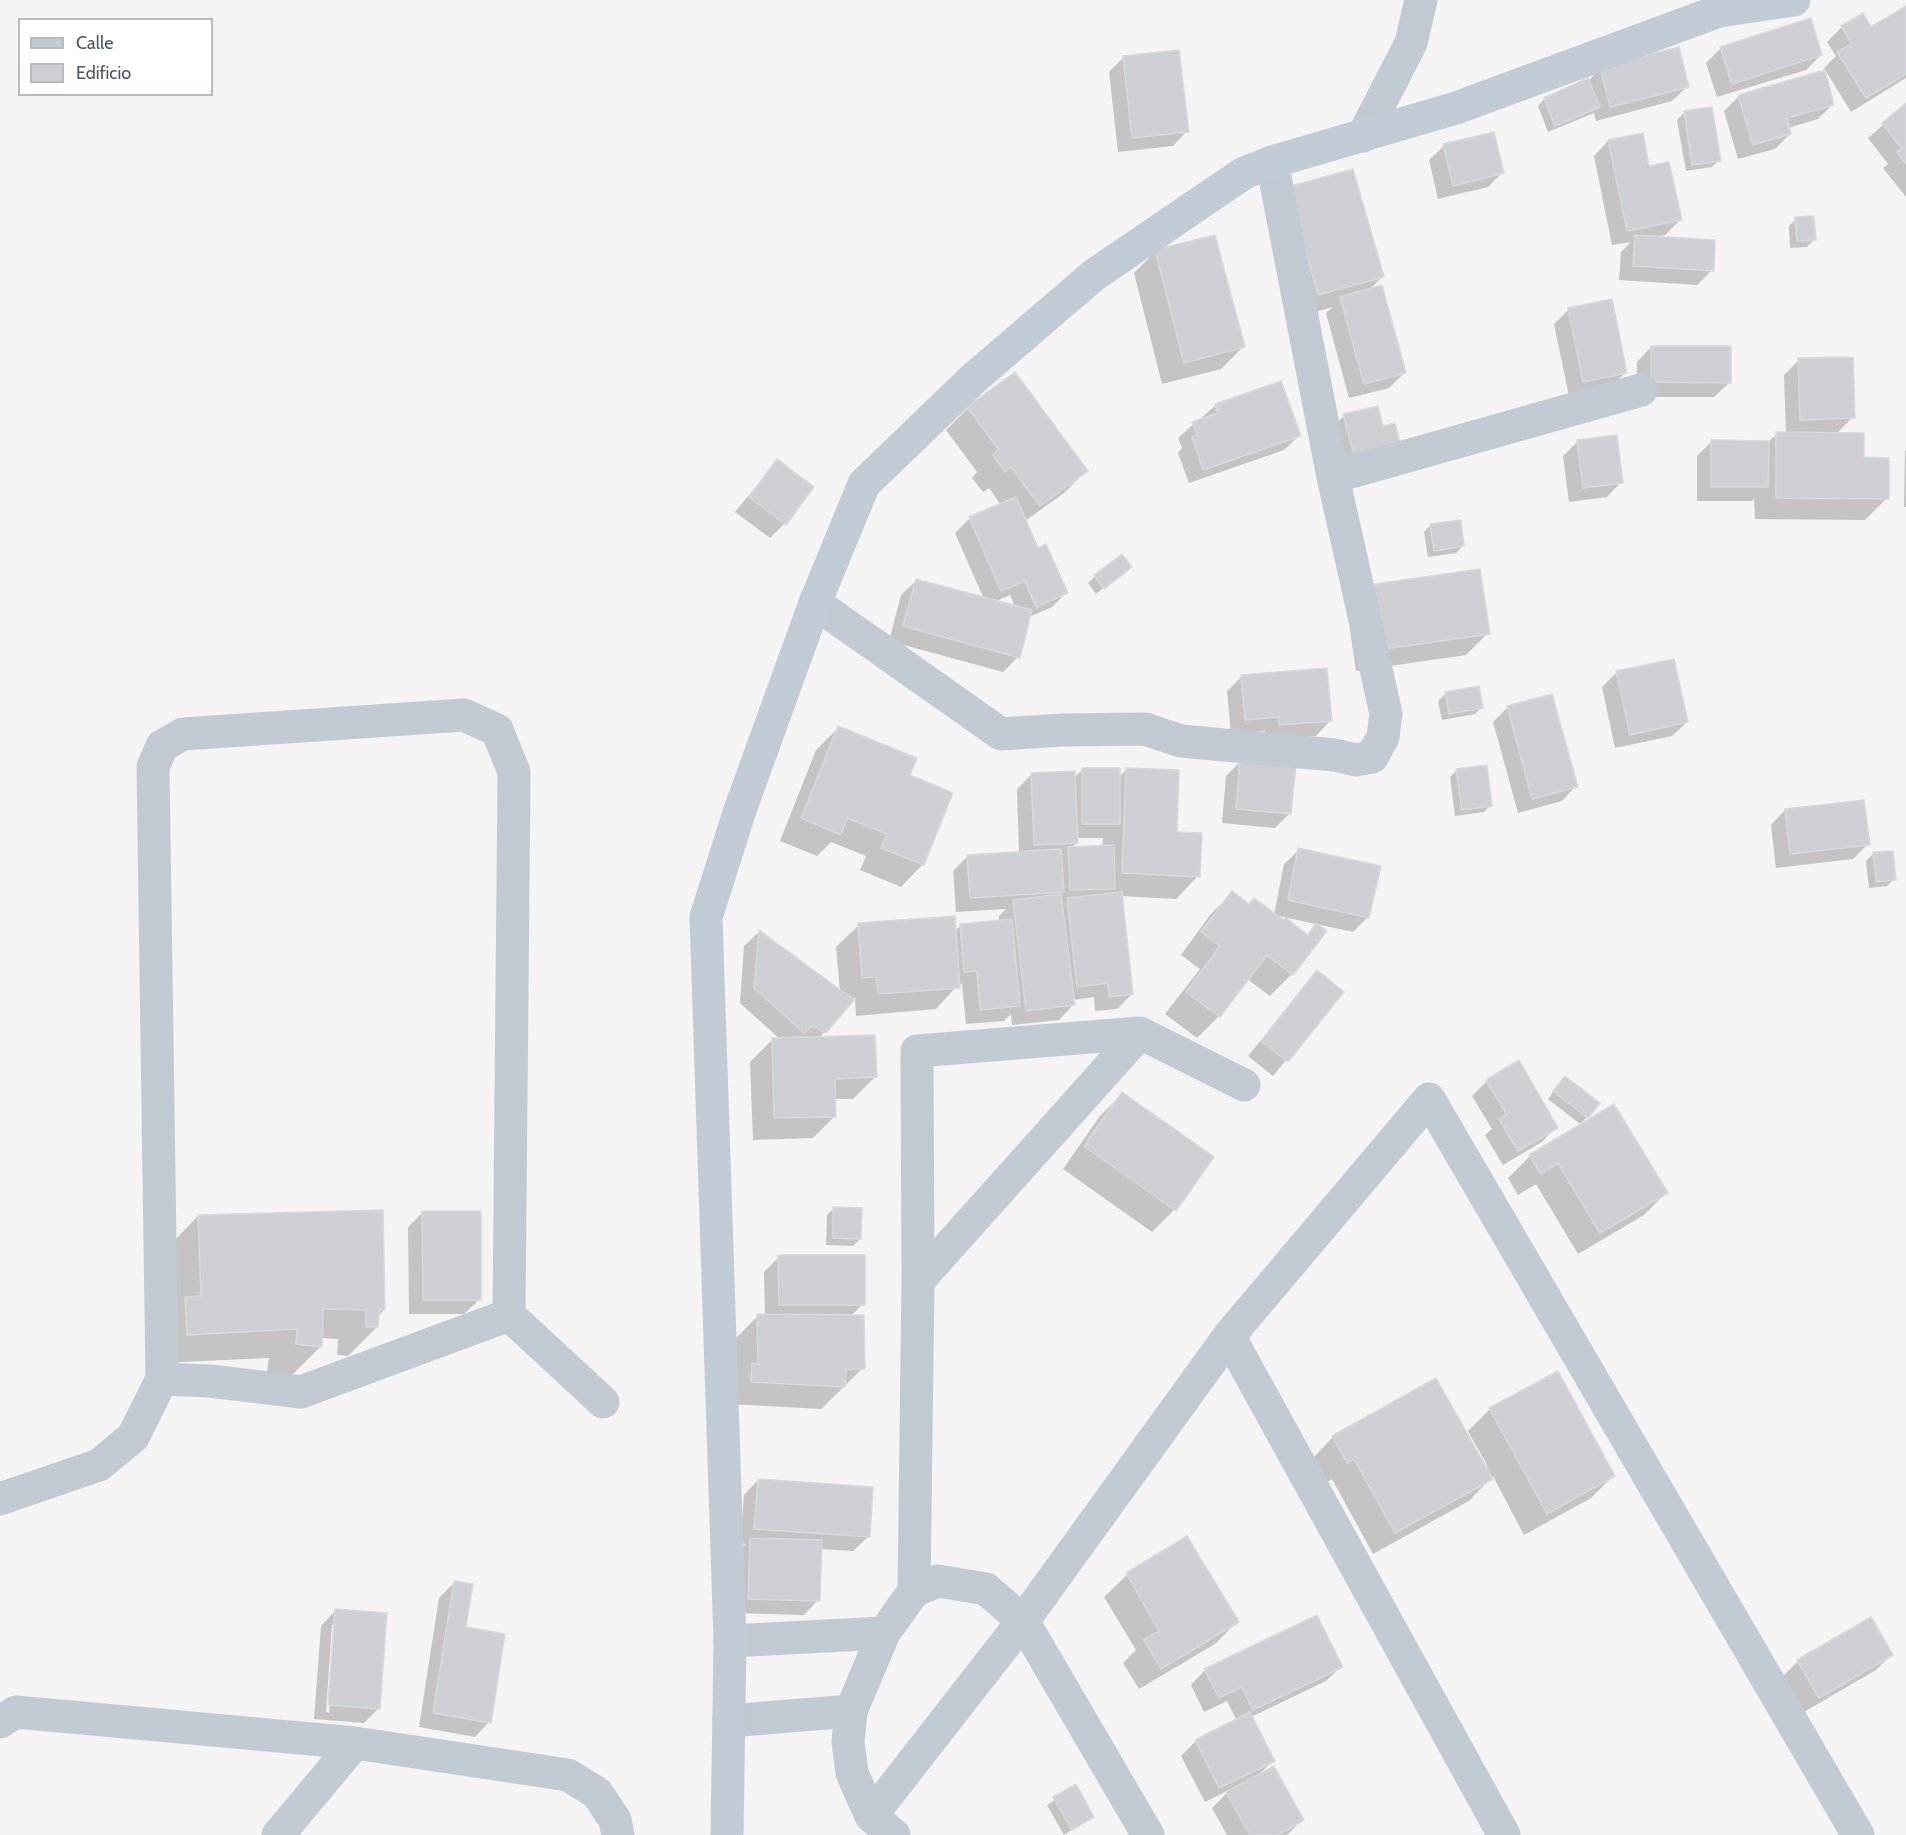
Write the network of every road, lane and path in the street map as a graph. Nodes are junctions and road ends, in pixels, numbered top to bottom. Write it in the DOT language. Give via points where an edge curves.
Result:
graph roads {
  1 [pos="1421,0"];
  2 [pos="1794,0"];
  3 [pos="1363,136"];
  4 [pos="1272,162"];
  5 [pos="1641,390"];
  6 [pos="1333,477"];
  7 [pos="814,603"];
  8 [pos="1140,1033"];
  9 [pos="1244,1085"];
  10 [pos="918,1281"];
  11 [pos="509,1315"];
  12 [pos="1230,1336"];
  13 [pos="162,1379"];
  14 [pos="603,1402"];
  15 [pos="0,1499"];
  16 [pos="914,1591"];
  17 [pos="1023,1621"];
  18 [pos="884,1633"];
  19 [pos="730,1641"];
  20 [pos="851,1711"];
  21 [pos="729,1721"];
  22 [pos="0,1722"];
  23 [pos="355,1743"];
  24 [pos="883,1826"];
  25 [pos="278,1835"];
  26 [pos="618,1835"];
  27 [pos="727,1835"];
  28 [pos="1148,1835"];
  29 [pos="1504,1835"];
  30 [pos="1858,1835"];
  1 -- 3 [label="street" via="1411,43"];
  2 -- 3 [label="street" via="1719,11 1456,108"];
  3 -- 4 [label="street"];
  4 -- 6 [label="street"];
  4 -- 7 [label="street" via="1244,173 1094,275 973,379 864,484"];
  5 -- 6 [label="street"];
  6 -- 7 [label="street" via="1386,714 1383,737 1372,757 1356,760 1181,741 1145,729 1001,734"];
  7 -- 19 [label="street" via="706,917"];
  8 -- 9 [label="street"];
  8 -- 10 [label="street"];
  8 -- 10 [label="street" via="917,1051"];
  10 -- 16 [label="street"];
  11 -- 13 [label="street" via="301,1392"];
  11 -- 13 [label="street" via="514,772 497,730 464,715 183,734 162,746 153,766"];
  11 -- 14 [label="street"];
  12 -- 17 [label="street"];
  12 -- 29 [label="street"];
  12 -- 30 [label="street" via="1429,1099"];
  13 -- 15 [label="street" via="133,1437 99,1465"];
  16 -- 17 [label="street" via="938,1581 987,1589"];
  16 -- 18 [label="street"];
  17 -- 24 [label="street"];
  17 -- 28 [label="street"];
  18 -- 19 [label="street"];
  18 -- 20 [label="street"];
  19 -- 21 [label="street"];
  20 -- 21 [label="street"];
  20 -- 24 [label="street" via="848,1742 852,1773"];
  21 -- 27 [label="street"];
  22 -- 23 [label="street" via="16,1712"];
  23 -- 25 [label="street"];
  23 -- 26 [label="street" via="568,1774 597,1793 615,1821"];
}
